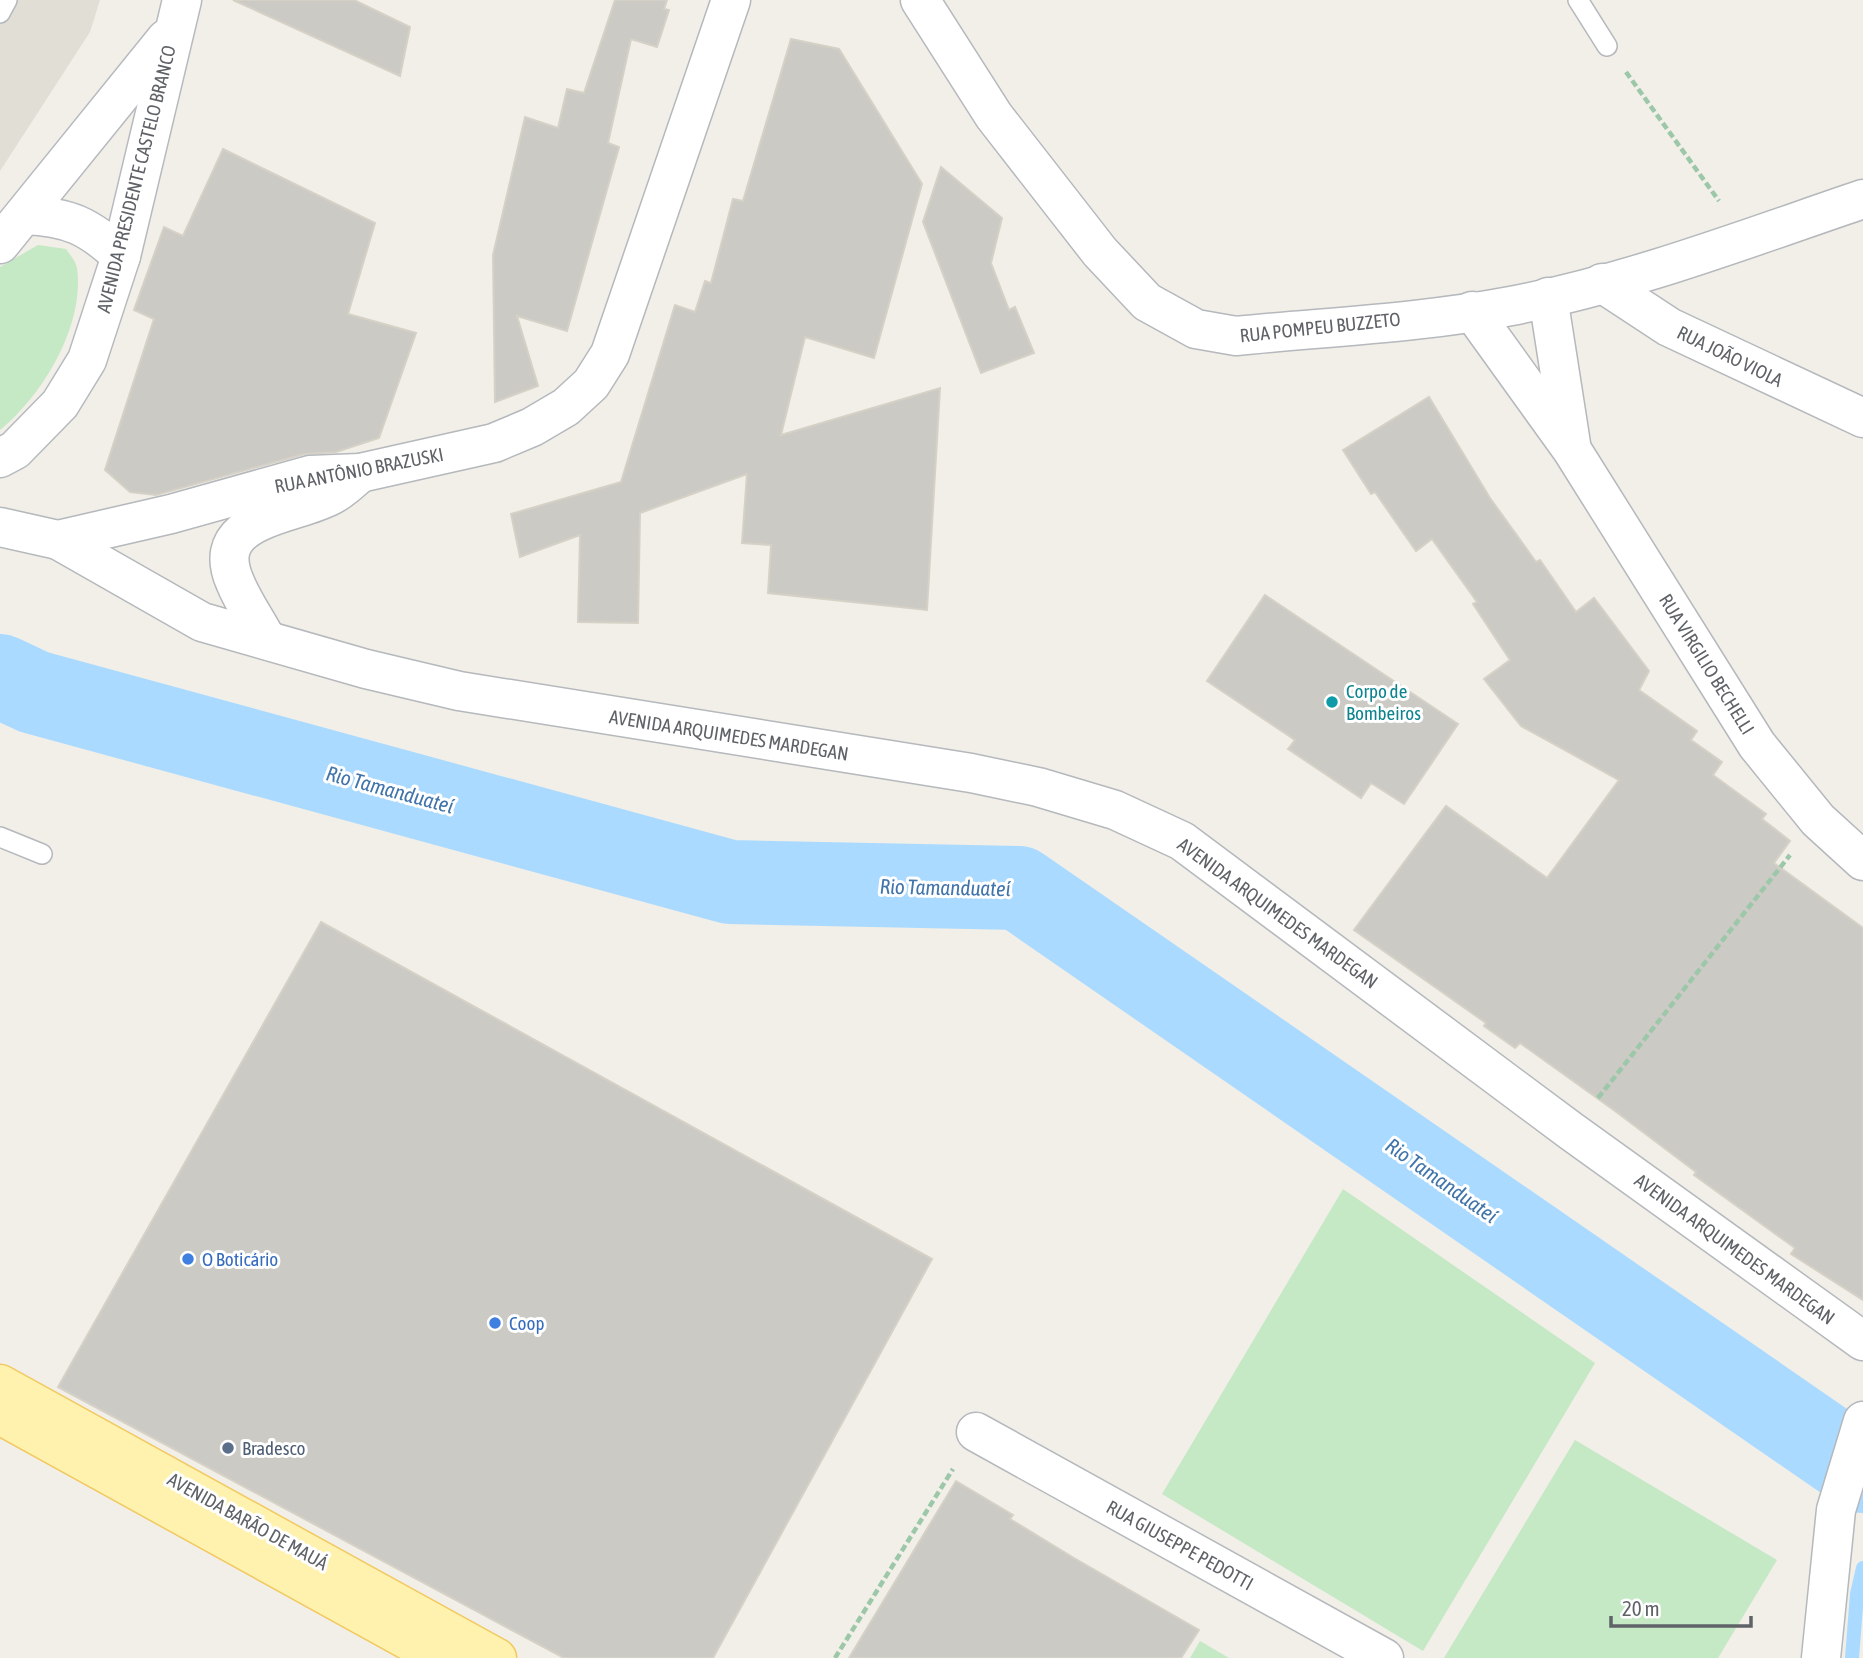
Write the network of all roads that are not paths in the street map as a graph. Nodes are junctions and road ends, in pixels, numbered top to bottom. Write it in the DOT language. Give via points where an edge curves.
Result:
graph roads {
  1 [pos="7,0"];
  2 [pos="731,0"];
  3 [pos="920,0"];
  4 [pos="1578,0"];
  5 [pos="0,13"];
  6 [pos="178,15"];
  7 [pos="1607,46"];
  8 [pos="1863,198"];
  9 [pos="13,214"];
  10 [pos="0,244"];
  11 [pos="121,256"];
  12 [pos="1602,284"];
  13 [pos="1548,297"];
  14 [pos="1472,311"];
  15 [pos="1863,418"];
  16 [pos="1572,450"];
  17 [pos="0,458"];
  18 [pos="360,473"];
  19 [pos="0,527"];
  20 [pos="58,540"];
  21 [pos="266,639"];
  22 [pos="0,837"];
  23 [pos="42,854"];
  24 [pos="1863,861"];
  25 [pos="1863,1341"];
  26 [pos="0,1384"];
  27 [pos="0,1415"];
  28 [pos="1863,1421"];
  29 [pos="976,1432"];
  30 [pos="440,1658"];
  31 [pos="497,1658"];
  32 [pos="1384,1658"];
  33 [pos="1821,1658"];
  1 -- 5 [label="lane"];
  2 -- 18 [label="street, RUA ANTÔNIO BRAZUSKI" via="610,354 591,384 566,407 494,443"];
  3 -- 14 [label="street, RUA POMPEU BUZZETO" via="994,116 1100,252 1147,302 1196,329 1236,336"];
  4 -- 7 [label="lane"];
  6 -- 9 [label="street, AVENIDA PRESIDENTE CASTELO BRANCO"];
  6 -- 11 [label="street, AVENIDA PRESIDENTE CASTELO BRANCO"];
  8 -- 12 [label="street, RUA POMPEU BUZZETO"];
  9 -- 10 [label="street, AVENIDA PRESIDENTE CASTELO BRANCO"];
  9 -- 11 [label="street" via="58,217 79,224"];
  11 -- 17 [label="street, AVENIDA PRESIDENTE CASTELO BRANCO" via="87,359 61,404 15,450"];
  12 -- 13 [label="street, RUA POMPEU BUZZETO"];
  12 -- 15 [label="street, RUA JOÃO VIOLA" via="1669,327"];
  13 -- 14 [label="street, RUA POMPEU BUZZETO"];
  13 -- 16 [label="street, RUA VIRGILIO BECHELLI"];
  14 -- 16 [label="street, RUA VIRGILIO BECHELLI"];
  16 -- 24 [label="street, RUA VIRGILIO BECHELLI" via="1757,745 1818,820"];
  18 -- 20 [label="street, RUA ANTÔNIO BRAZUSKI" via="310,475"];
  18 -- 21 [label="street" via="333,495 257,523 240,533 232,546 229,557 235,583"];
  19 -- 20 [label="street, RUA ANTÔNIO BRAZUSKI"];
  20 -- 21 [label="street, AVENIDA ARQUIMEDES MARDEGAN" via="202,622"];
  21 -- 25 [label="street, AVENIDA ARQUIMEDES MARDEGAN" via="459,691 971,774 1038,787 1115,810 1182,841 1571,1131"];
  22 -- 23 [label="lane"];
  26 -- 31 [label="main road, AVENIDA BARÃO DE MAUÁ"];
  27 -- 30 [label="main road, AVENIDA BARÃO DE MAUÁ"];
  28 -- 33 [label="street" via="1836,1510"];
  29 -- 32 [label="street, RUA GIUSEPPE PEDOTTI"];
}
